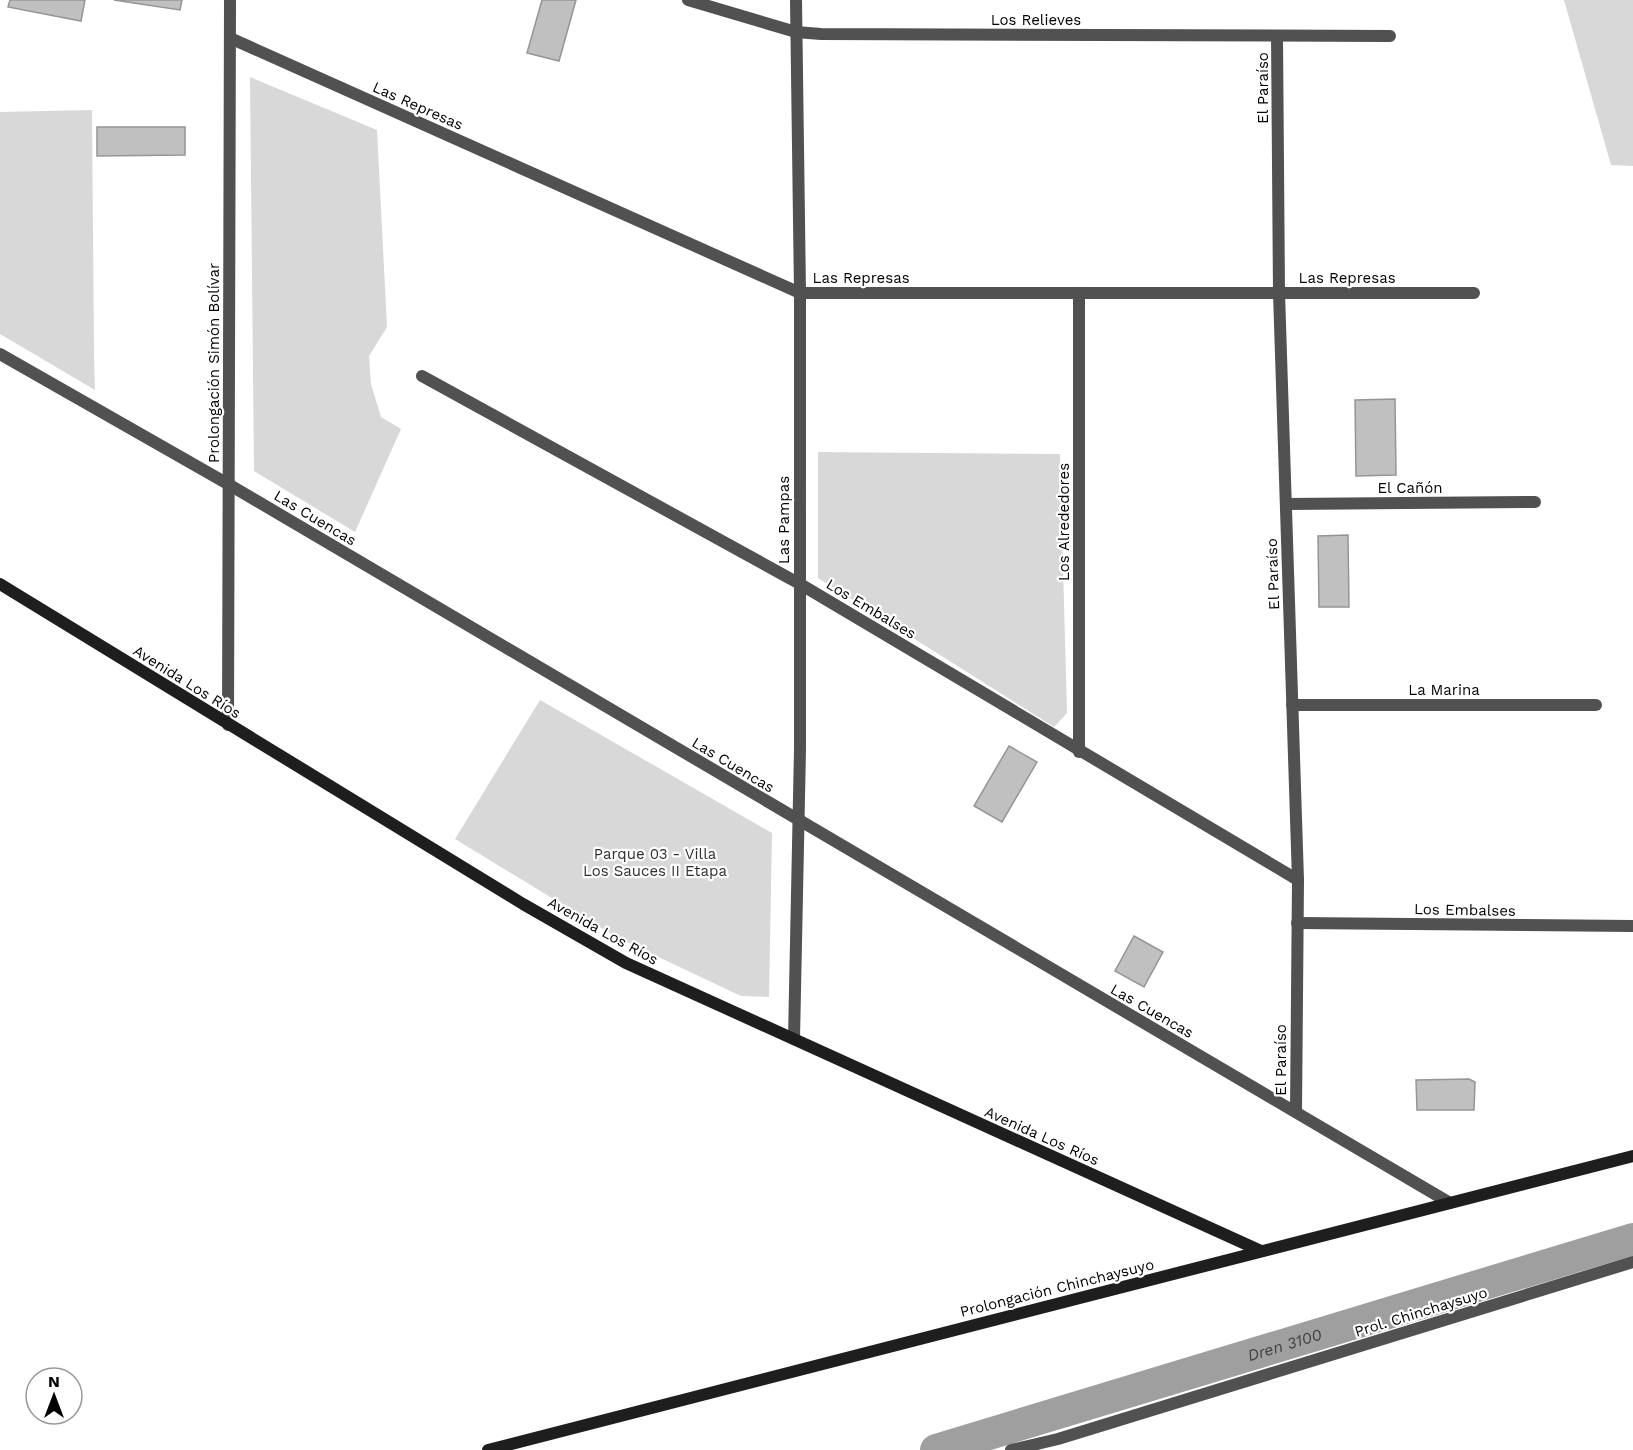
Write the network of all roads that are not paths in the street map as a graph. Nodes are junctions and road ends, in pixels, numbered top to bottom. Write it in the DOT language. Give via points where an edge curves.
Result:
graph roads {
  1 [pos="230,0"];
  2 [pos="688,0"];
  3 [pos="796,0"];
  4 [pos="796,32"];
  5 [pos="1277,36"];
  6 [pos="1390,36"];
  7 [pos="230,38"];
  8 [pos="800,293"];
  9 [pos="1079,293"];
  10 [pos="1279,293"];
  11 [pos="1473,293"];
  12 [pos="0,354"];
  13 [pos="422,376"];
  14 [pos="228,484"];
  15 [pos="1535,502"];
  16 [pos="1286,504"];
  17 [pos="0,584"];
  18 [pos="800,584"];
  19 [pos="1292,705"];
  20 [pos="1596,705"];
  21 [pos="228,725"];
  22 [pos="1079,752"];
  23 [pos="798,820"];
  24 [pos="1298,880"];
  25 [pos="1297,923"];
  26 [pos="1633,927"];
  27 [pos="794,1039"];
  28 [pos="1296,1112"];
  29 [pos="1633,1156"];
  30 [pos="1450,1203"];
  31 [pos="1261,1251"];
  32 [pos="1633,1262"];
  33 [pos="488,1450"];
  34 [pos="1011,1450"];
  1 -- 7 [label="street, Prolongación Simón Bolívar"];
  2 -- 4 [label="street, Los Relieves"];
  3 -- 4 [label="street, Las Pampas"];
  4 -- 5 [label="street, Los Relieves"];
  4 -- 8 [label="street, Las Pampas"];
  5 -- 6 [label="street, Los Relieves"];
  5 -- 10 [label="street, El Paraíso"];
  7 -- 8 [label="street, Las Represas"];
  7 -- 14 [label="street, Prolongación Simón Bolívar"];
  8 -- 9 [label="street, Las Represas"];
  8 -- 18 [label="street, Las Pampas"];
  9 -- 10 [label="street, Las Represas"];
  9 -- 22 [label="street, Los Alrededores"];
  10 -- 11 [label="street, Las Represas"];
  10 -- 16 [label="street, El Paraíso"];
  12 -- 14 [label="street, Las Cuencas"];
  13 -- 18 [label="street, Los Embalses"];
  14 -- 21 [label="street, Prolongación Simón Bolívar"];
  14 -- 23 [label="street, Las Cuencas"];
  15 -- 16 [label="street, El Cañón"];
  16 -- 19 [label="street, El Paraíso"];
  17 -- 21 [label="street, Avenida Los Ríos"];
  18 -- 22 [label="street, Los Embalses"];
  18 -- 23 [label="street, Las Pampas"];
  19 -- 20 [label="street, La Marina"];
  19 -- 24 [label="street, El Paraíso"];
  21 -- 27 [label="street, Avenida Los Ríos" via="626,963"];
  22 -- 24 [label="street, Los Embalses"];
  23 -- 27 [label="street, Las Pampas"];
  23 -- 28 [label="street, Las Cuencas"];
  24 -- 25 [label="street, El Paraíso"];
  25 -- 26 [label="street, Los Embalses"];
  25 -- 28 [label="street, El Paraíso"];
  27 -- 31 [label="street, Avenida Los Ríos"];
  28 -- 30 [label="street, Las Cuencas"];
  29 -- 30 [label="street, Prolongación Chinchaysuyo"];
  30 -- 31 [label="street, Prolongación Chinchaysuyo"];
  31 -- 33 [label="street, Prolongación Chinchaysuyo"];
  32 -- 34 [label="street, Prol. Chinchaysuyo" via="1058,1439"];
}
